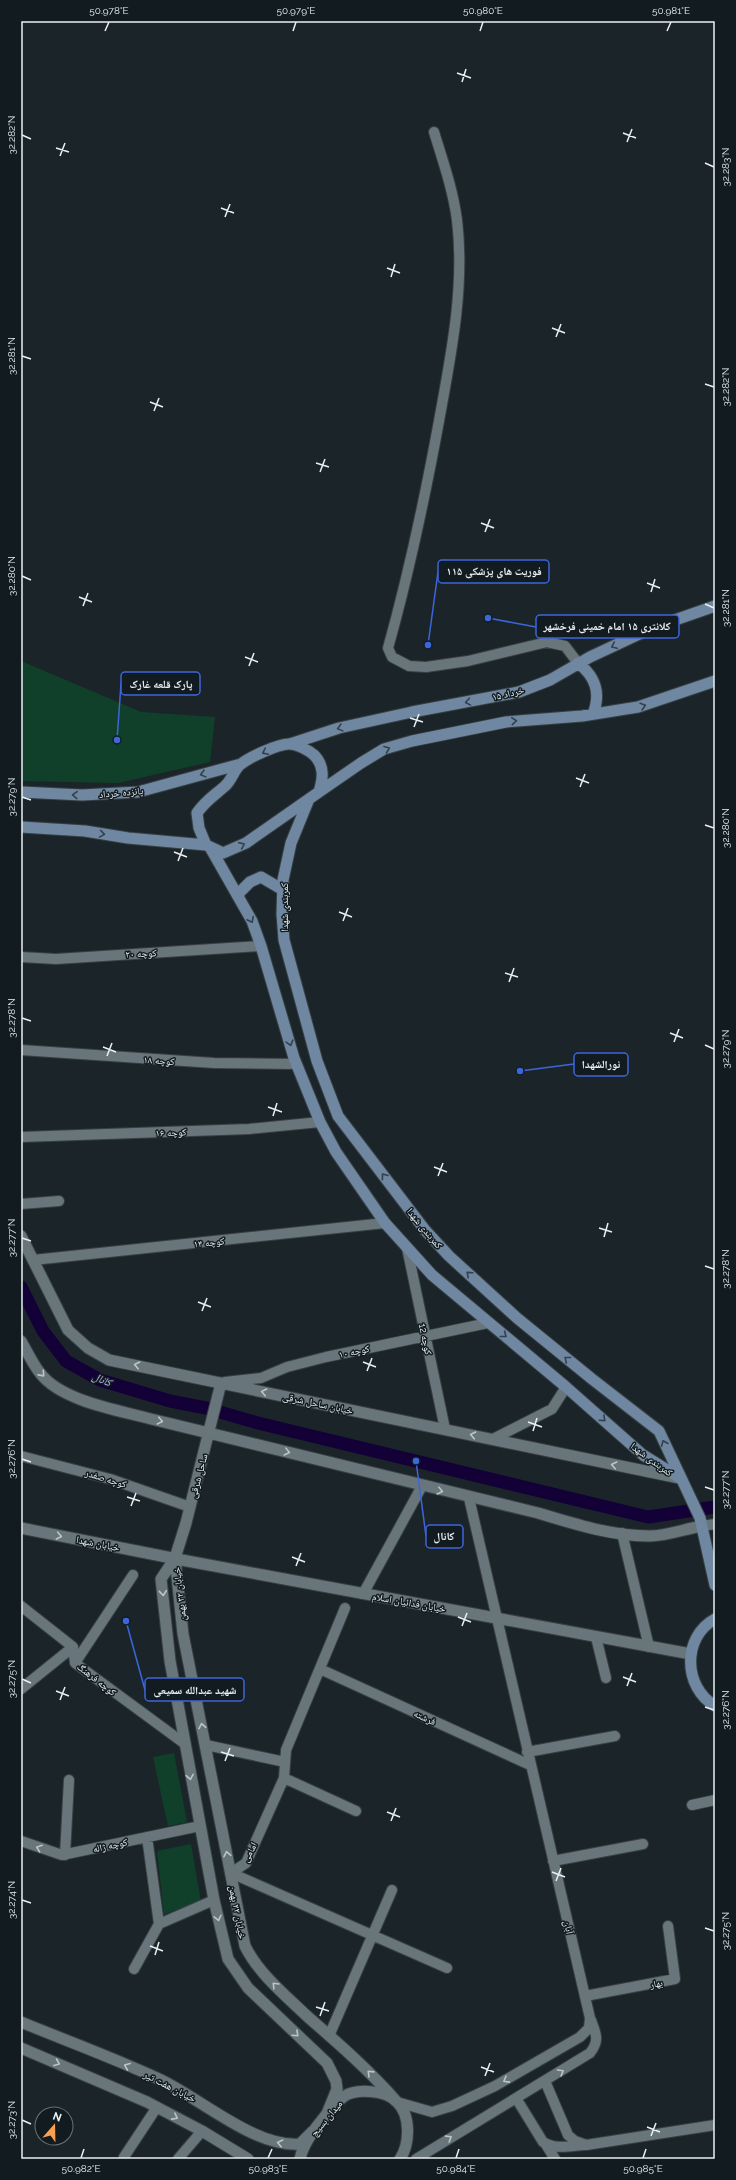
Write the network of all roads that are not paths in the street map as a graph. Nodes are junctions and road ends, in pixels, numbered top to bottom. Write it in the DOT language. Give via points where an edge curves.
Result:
graph roads {
  1 [pos="434,132"];
  2 [pos="715,606"];
  3 [pos="578,663"];
  4 [pos="715,681"];
  5 [pos="593,714"];
  6 [pos="290,744"];
  7 [pos="241,764"];
  8 [pos="21,792"];
  9 [pos="319,792"];
  10 [pos="309,798"];
  11 [pos="21,827"];
  12 [pos="209,847"];
  13 [pos="283,890"];
  14 [pos="237,895"];
  15 [pos="261,946"];
  16 [pos="21,957"];
  17 [pos="21,1050"];
  18 [pos="296,1064"];
  19 [pos="320,1122"];
  20 [pos="21,1137"];
  21 [pos="59,1201"];
  22 [pos="21,1204"];
  23 [pos="385,1224"];
  24 [pos="21,1236"];
  25 [pos="407,1248"];
  26 [pos="33,1260"];
  27 [pos="488,1323"];
  28 [pos="425,1336"];
  29 [pos="21,1341"];
  30 [pos="566,1386"];
  31 [pos="220,1388"];
  32 [pos="210,1429"];
  33 [pos="445,1430"];
  34 [pos="494,1439"];
  35 [pos="21,1456"];
  36 [pos="680,1478"];
  37 [pos="422,1486"];
  38 [pos="469,1498"];
  39 [pos="190,1507"];
  40 [pos="701,1522"];
  41 [pos="715,1524"];
  42 [pos="21,1528"];
  43 [pos="622,1533"];
  44 [pos="174,1558"];
  45 [pos="133,1576"];
  46 [pos="715,1585"];
  47 [pos="363,1594"];
  48 [pos="21,1606"];
  49 [pos="345,1608"];
  50 [pos="495,1617"];
  51 [pos="715,1619"];
  52 [pos="596,1637"];
  53 [pos="73,1647"];
  54 [pos="649,1647"];
  55 [pos="691,1654"];
  56 [pos="75,1663"];
  57 [pos="320,1669"];
  58 [pos="606,1678"];
  59 [pos="21,1689"];
  60 [pos="715,1706"];
  61 [pos="615,1736"];
  62 [pos="185,1744"];
  63 [pos="206,1745"];
  64 [pos="527,1752"];
  65 [pos="285,1762"];
  66 [pos="530,1765"];
  67 [pos="284,1778"];
  68 [pos="69,1780"];
  69 [pos="715,1800"];
  70 [pos="692,1805"];
  71 [pos="356,1811"];
  72 [pos="200,1826"];
  73 [pos="147,1837"];
  74 [pos="21,1841"];
  75 [pos="642,1844"];
  76 [pos="65,1855"];
  77 [pos="553,1861"];
  78 [pos="231,1873"];
  79 [pos="392,1890"];
  80 [pos="214,1900"];
  81 [pos="159,1924"];
  82 [pos="668,1926"];
  83 [pos="372,1935"];
  84 [pos="447,1968"];
  85 [pos="134,1969"];
  86 [pos="585,1996"];
  87 [pos="590,2018"];
  88 [pos="21,2022"];
  89 [pos="329,2036"];
  90 [pos="21,2048"];
  91 [pos="546,2081"];
  92 [pos="516,2098"];
  93 [pos="397,2102"];
  94 [pos="157,2107"];
  95 [pos="326,2116"];
  96 [pos="715,2125"];
  97 [pos="202,2130"];
  98 [pos="313,2131"];
  99 [pos="544,2142"];
  100 [pos="586,2145"];
  101 [pos="124,2157"];
  102 [pos="178,2159"];
  103 [pos="248,2159"];
  104 [pos="300,2159"];
  105 [pos="400,2159"];
  106 [pos="416,2159"];
  107 [pos="555,2159"];
  1 -- 3 [label="street" via="448,175 457,219 460,261 457,300 449,368 424,501 388,648 392,657 409,666 426,667 468,661 547,642 564,646"];
  2 -- 3 [label="main road, ۱۵ خرداد, one-way" via="652,628"];
  3 -- 5 [label="main road" via="588,671 596,686 597,703"];
  3 -- 6 [label="main road, ۱۵ خرداد, one-way" via="550,680 519,692 347,726"];
  5 -- 4 [label="main road, one-way" via="638,707"];
  9 -- 5 [label="main road, one-way" via="384,749 412,741 506,722"];
  6 -- 7 [label="main road, ۱۵ خرداد, one-way" via="276,747"];
  6 -- 9 [label="main road" via="304,749 318,761 323,780"];
  7 -- 8 [label="main road, پانزده خرداد, one-way" via="138,792 82,795"];
  7 -- 12 [label="main road, کمربندی شهدا" via="226,786 206,800 197,813 199,828"];
  9 -- 10 [label="main road"];
  12 -- 10 [label="main road, one-way" via="223,852 246,843"];
  10 -- 13 [label="main road, کمربندی شهدا" via="291,843"];
  11 -- 12 [label="main road, one-way" via="85,831"];
  12 -- 14 [label="main road, کمربندی شهدا"];
  13 -- 14 [label="main road" via="261,877 250,882"];
  36 -- 13 [label="main road, کمربندی شهدا, one-way" via="660,1431 517,1318 449,1256 424,1230 338,1116 317,1061 284,940"];
  14 -- 15 [label="main road, کمربندی شهدا, one-way" via="252,921"];
  15 -- 16 [label="street, کوچه ۲۰" via="56,960"];
  15 -- 18 [label="main road, کمربندی شهدا, one-way"];
  17 -- 18 [label="street, کوچه ۱۸" via="214,1063"];
  18 -- 19 [label="main road, کمربندی شهدا"];
  19 -- 20 [label="street, کوچه ۱۶" via="249,1130"];
  19 -- 23 [label="main road, کمربندی شهدا" via="336,1152"];
  21 -- 22 [label="street"];
  23 -- 25 [label="main road, کمربندی شهدا"];
  23 -- 26 [label="street, کوچه ۱۴"];
  24 -- 26 [label="street, خیابان ساحل شرقی"];
  25 -- 27 [label="main road, کمربندی شهدا" via="432,1275"];
  25 -- 28 [label="street, کوچه 12"];
  31 -- 26 [label="street, خیابان ساحل شرقی, one-way" via="109,1360 88,1348 68,1330"];
  27 -- 28 [label="street, کوچه ۱۰"];
  27 -- 30 [label="main road, کمربندی شهدا, one-way"];
  28 -- 31 [label="street, کوچه ۱۰" via="294,1365 260,1378"];
  28 -- 33 [label="street, کوچه 12"];
  29 -- 32 [label="street, one-way" via="40,1373 60,1391 92,1403"];
  30 -- 34 [label="street" via="552,1409"];
  30 -- 36 [label="main road, کمربندی شهدا, one-way" via="643,1455"];
  31 -- 32 [label="street, ساحل شرقی"];
  33 -- 31 [label="street, خیابان ساحل شرقی, one-way"];
  32 -- 37 [label="street, one-way"];
  32 -- 39 [label="street, ساحل شرقی"];
  34 -- 33 [label="street, خیابان ساحل شرقی, one-way"];
  36 -- 34 [label="street, خیابان ساحل شرقی, one-way"];
  35 -- 39 [label="street, کوچه صفدر" via="110,1479"];
  36 -- 40 [label="main road"];
  37 -- 38 [label="street, one-way"];
  37 -- 47 [label="street"];
  38 -- 43 [label="street" via="538,1513 581,1526"];
  38 -- 50 [label="street, آبان"];
  39 -- 44 [label="street, ساحل شرقی"];
  40 -- 41 [label="street"];
  40 -- 43 [label="street" via="651,1536"];
  40 -- 46 [label="main road"];
  42 -- 44 [label="street, خیابان شهدا, one-way"];
  43 -- 54 [label="street"];
  44 -- 47 [label="street, خیابان فدائیان اسلام"];
  44 -- 62 [label="street, خیابان ۲۲ بهمن, one-way" via="161,1580 170,1661"];
  63 -- 44 [label="street, خیابان ۲۲ بهمن, one-way" via="184,1634"];
  45 -- 56 [label="street"];
  47 -- 50 [label="street, خیابان فدائیان اسلام"];
  48 -- 53 [label="street"];
  49 -- 57 [label="street, امامی"];
  50 -- 52 [label="street, خیابان فدائیان اسلام"];
  50 -- 64 [label="street, آبان"];
  51 -- 55 [label="main road" via="701,1630 694,1641"];
  52 -- 54 [label="street, خیابان فدائیان اسلام"];
  52 -- 58 [label="street"];
  53 -- 56 [label="street, کوچه فرهنگ"];
  53 -- 59 [label="street"];
  54 -- 55 [label="street, خیابان فدائیان اسلام"];
  55 -- 60 [label="main road" via="690,1668 694,1681 700,1693"];
  56 -- 62 [label="street, کوچه فرهنگ"];
  57 -- 65 [label="street, امامی" via="286,1750"];
  57 -- 66 [label="street, فرشته"];
  61 -- 64 [label="street"];
  62 -- 72 [label="street, خیابان ۲۲ بهمن, one-way"];
  63 -- 65 [label="street"];
  78 -- 63 [label="street, خیابان ۲۲ بهمن, one-way"];
  64 -- 66 [label="street, آبان"];
  65 -- 67 [label="street, امامی"];
  66 -- 77 [label="street, آبان"];
  67 -- 71 [label="street"];
  67 -- 78 [label="street, امامی" via="246,1863"];
  68 -- 76 [label="street"];
  69 -- 70 [label="street"];
  72 -- 73 [label="street, کوچه ژاله"];
  72 -- 80 [label="street, خیابان ۲۲ بهمن"];
  73 -- 76 [label="street, کوچه ژاله"];
  73 -- 81 [label="street"];
  76 -- 74 [label="street, کوچه ژاله, one-way"];
  75 -- 77 [label="street"];
  77 -- 86 [label="street, آبان"];
  78 -- 83 [label="street"];
  89 -- 78 [label="street, خیابان ۲۲ بهمن, one-way" via="284,1995 253,1962 245,1946"];
  79 -- 83 [label="street"];
  80 -- 81 [label="street"];
  80 -- 95 [label="street, خیابان ۲۲ بهمن, one-way" via="228,1959 248,1988 327,2062 336,2081 336,2088"];
  81 -- 85 [label="street"];
  82 -- 86 [label="street, بهار" via="675,1979"];
  83 -- 84 [label="street"];
  83 -- 89 [label="street"];
  86 -- 87 [label="street, آبان"];
  91 -- 87 [label="street, آبان, one-way" via="582,2060 596,2045 597,2035"];
  87 -- 93 [label="street, one-way" via="589,2028 580,2037 495,2086 452,2106 432,2112"];
  98 -- 88 [label="street, خیابان هفت تیر, one-way" via="300,2144 278,2143 243,2128 159,2079"];
  93 -- 89 [label="street, خیابان ۲۲ بهمن, one-way" via="369,2071"];
  90 -- 94 [label="street, one-way"];
  91 -- 92 [label="street, آبان"];
  91 -- 100 [label="street" via="568,2135"];
  92 -- 99 [label="street"];
  106 -- 92 [label="street, آبان, one-way"];
  93 -- 95 [label="street, میدان بسیج" via="378,2092 359,2091 344,2097"];
  93 -- 105 [label="street" via="406,2117 408,2136"];
  94 -- 97 [label="street, one-way"];
  94 -- 101 [label="street"];
  95 -- 98 [label="street, میدان بسیج"];
  96 -- 100 [label="street"];
  97 -- 102 [label="street"];
  97 -- 103 [label="street"];
  98 -- 104 [label="street, میدان بسیج"];
  99 -- 100 [label="street" via="557,2147"];
  99 -- 107 [label="street"];
}
